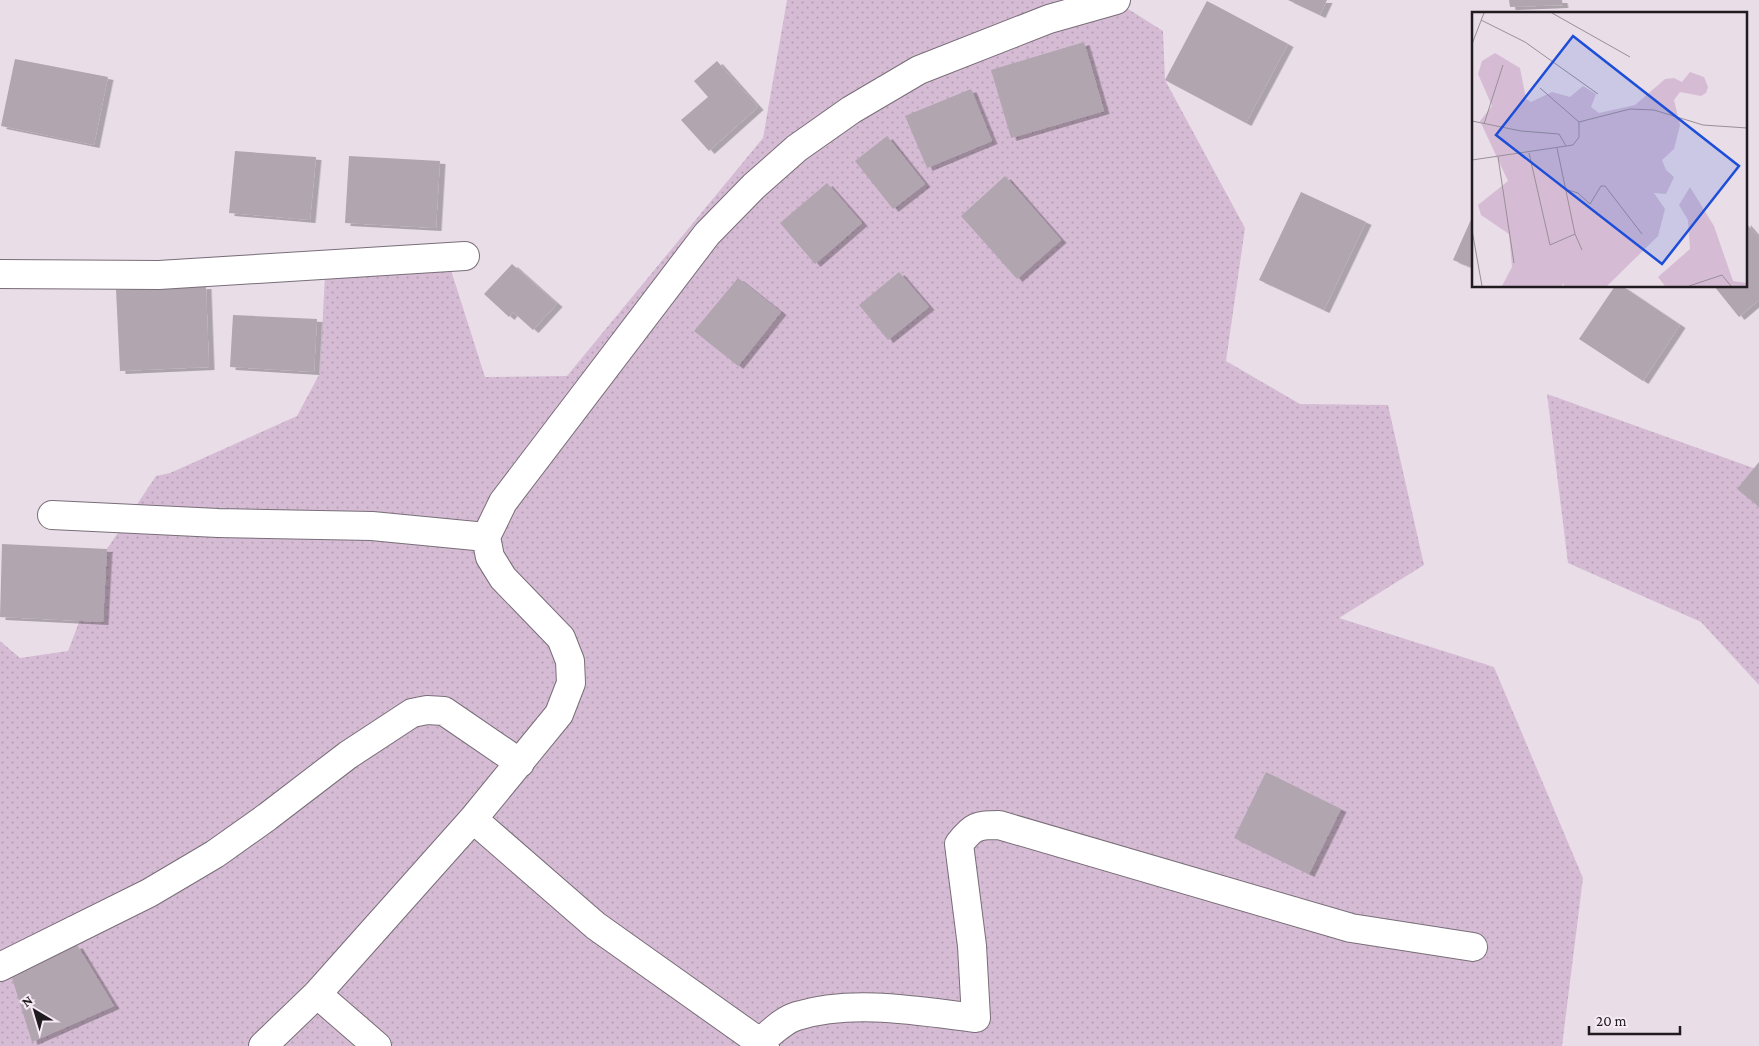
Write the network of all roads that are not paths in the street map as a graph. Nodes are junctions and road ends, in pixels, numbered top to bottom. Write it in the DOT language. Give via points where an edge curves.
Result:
graph roads {
  1 [pos="1116,0"];
  2 [pos="465,256"];
  3 [pos="0,274"];
  4 [pos="52,515"];
  5 [pos="486,537"];
  6 [pos="520,763"];
  7 [pos="473,819"];
  8 [pos="1473,947"];
  9 [pos="0,967"];
  10 [pos="317,994"];
  11 [pos="762,1044"];
  12 [pos="263,1046"];
  13 [pos="377,1046"];
  1 -- 5 [label="street" via="1049,19 919,70 851,110 797,148 707,234 503,502"];
  2 -- 3 [label="street" via="160,275"];
  4 -- 5 [label="street" via="372,526"];
  5 -- 6 [label="street" via="490,556 503,578 561,638 570,661 571,683 559,714"];
  6 -- 7 [label="street"];
  6 -- 9 [label="street" via="444,712 427,710 412,713 348,754 215,854 149,893"];
  7 -- 10 [label="street"];
  7 -- 11 [label="street" via="596,926"];
  8 -- 11 [label="street" via="1351,928 1000,825 983,825 970,831 959,844 972,946 976,1018 894,1008 840,1008 796,1016 778,1026"];
  10 -- 12 [label="street"];
  10 -- 13 [label="street"];
}
